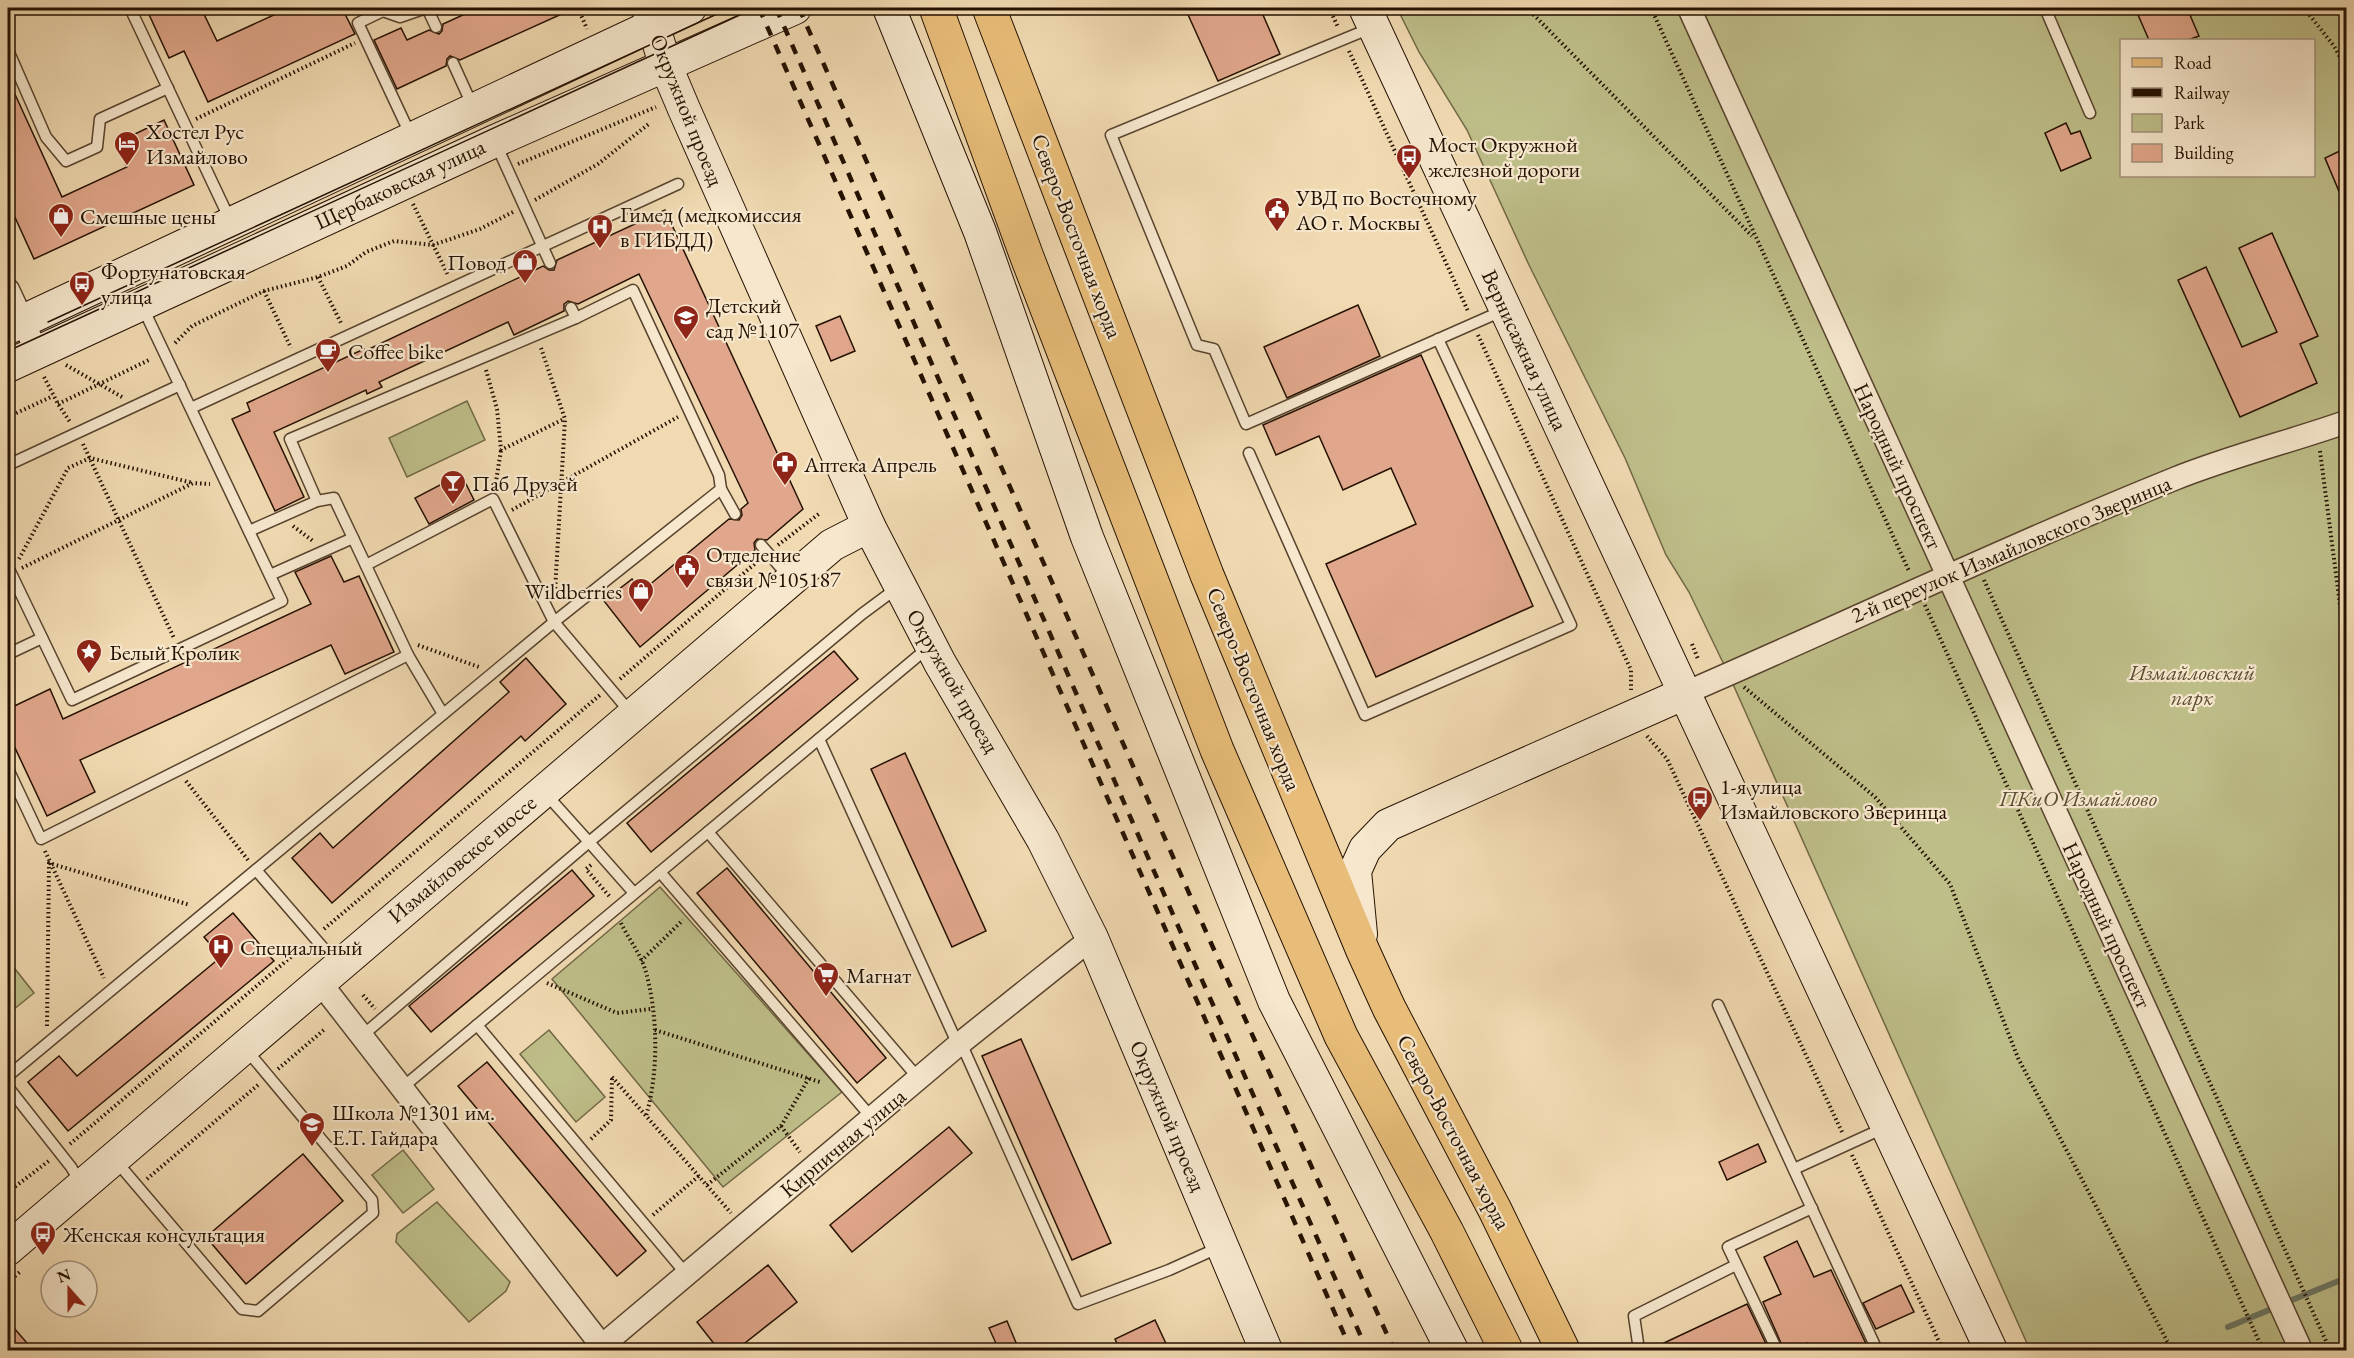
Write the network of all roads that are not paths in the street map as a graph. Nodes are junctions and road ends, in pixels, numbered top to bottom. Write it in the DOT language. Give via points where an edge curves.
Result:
graph roads {
  1 [pos="130,8"];
  2 [pos="426,8"];
  3 [pos="690,8"];
  4 [pos="795,8"];
  5 [pos="889,8"];
  6 [pos="936,8"];
  7 [pos="989,8"];
  8 [pos="1689,8"];
  9 [pos="2045,8"];
  10 [pos="382,9"];
  11 [pos="650,16"];
  12 [pos="1369,17"];
  13 [pos="436,27"];
  14 [pos="8,50"];
  15 [pos="453,63"];
  16 [pos="665,64"];
  17 [pos="168,88"];
  18 [pos="474,110"];
  19 [pos="2090,113"];
  20 [pos="412,139"];
  21 [pos="501,155"];
  22 [pos="678,184"];
  23 [pos="231,222"];
  24 [pos="543,246"];
  25 [pos="550,262"];
  26 [pos="8,290"];
  27 [pos="141,303"];
  28 [pos="1507,309"];
  29 [pos="15,324"];
  30 [pos="1438,339"];
  31 [pos="45,360"];
  32 [pos="8,366"];
  33 [pos="180,385"];
  34 [pos="191,408"];
  35 [pos="2346,422"];
  36 [pos="1249,453"];
  37 [pos="8,465"];
  38 [pos="721,489"];
  39 [pos="317,501"];
  40 [pos="735,514"];
  41 [pos="869,526"];
  42 [pos="249,531"];
  43 [pos="354,538"];
  44 [pos="764,549"];
  45 [pos="366,565"];
  46 [pos="9,571"];
  47 [pos="270,575"];
  48 [pos="1948,575"];
  49 [pos="791,580"];
  50 [pos="900,587"];
  51 [pos="554,622"];
  52 [pos="42,638"];
  53 [pos="931,645"];
  54 [pos="8,654"];
  55 [pos="408,655"];
  56 [pos="1683,694"];
  57 [pos="442,714"];
  58 [pos="633,714"];
  59 [pos="819,739"];
  60 [pos="8,769"];
  61 [pos="543,790"];
  62 [pos="708,832"];
  63 [pos="588,842"];
  64 [pos="256,870"];
  65 [pos="660,872"];
  66 [pos="634,893"];
  67 [pos="1092,938"];
  68 [pos="1363,951"];
  69 [pos="328,973"];
  70 [pos="1718,1005"];
  71 [pos="477,1025"];
  72 [pos="363,1035"];
  73 [pos="959,1044"];
  74 [pos="244,1047"];
  75 [pos="8,1076"];
  76 [pos="919,1079"];
  77 [pos="8,1087"];
  78 [pos="403,1087"];
  79 [pos="872,1118"];
  80 [pos="1886,1127"];
  81 [pos="113,1159"];
  82 [pos="1794,1169"];
  83 [pos="82,1186"];
  84 [pos="1812,1208"];
  85 [pos="1223,1245"];
  86 [pos="8,1249"];
  87 [pos="1737,1265"];
  88 [pos="687,1275"];
  89 [pos="600,1348"];
  90 [pos="1266,1350"];
  91 [pos="1452,1350"];
  92 [pos="1506,1350"];
  93 [pos="1563,1350"];
  94 [pos="1639,1350"];
  95 [pos="1777,1350"];
  96 [pos="1877,1350"];
  97 [pos="1991,1350"];
  98 [pos="2301,1350"];
  1 -- 17 [label="lane"];
  2 -- 10 [label="lane" via="400,17"];
  2 -- 13 [label="lane"];
  3 -- 11 [label="main road, Щербаковская улица"];
  4 -- 16 [label="main road, Щербаковская улица"];
  5 -- 91 [label="main road" via="980,232 1087,537 1274,1001"];
  6 -- 92 [label="main road" via="1027,257 1217,750 1341,1036"];
  7 -- 68 [label="main road, Северо-Восточная хорда" via="1208,575"];
  8 -- 48 [label="street, Народный проспект"];
  9 -- 19 [label="lane"];
  10 -- 20 [label="lane" via="358,24"];
  11 -- 16 [label="main road, Окружной проезд"];
  11 -- 18 [label="main road, Щербаковская улица"];
  12 -- 28 [label="main road, Вернисажная улица"];
  12 -- 30 [label="lane" via="1344,40 1111,135 1197,345 1214,349 1246,424"];
  14 -- 17 [label="lane" via="46,137 66,160 97,147 100,119"];
  15 -- 18 [label="lane"];
  16 -- 21 [label="main road, Щербаковская улица"];
  16 -- 41 [label="main road, Окружной проезд"];
  17 -- 23 [label="lane"];
  18 -- 20 [label="main road, Щербаковская улица"];
  20 -- 23 [label="main road, Щербаковская улица"];
  21 -- 24 [label="lane"];
  21 -- 27 [label="main road, Щербаковская улица"];
  22 -- 24 [label="lane"];
  23 -- 29 [label="main road, Щербаковская улица"];
  24 -- 25 [label="lane"];
  24 -- 34 [label="lane"];
  26 -- 29 [label="street"];
  27 -- 31 [label="main road, Щербаковская улица"];
  27 -- 33 [label="lane"];
  28 -- 30 [label="lane"];
  28 -- 56 [label="main road, Вернисажная улица"];
  29 -- 31 [label="street"];
  30 -- 36 [label="lane" via="1571,625 1365,715"];
  31 -- 32 [label="main road, Щербаковская улица"];
  33 -- 34 [label="lane"];
  33 -- 37 [label="lane"];
  34 -- 42 [label="lane"];
  35 -- 48 [label="street, 2-й переулок Измайловского Зверинца" via="2176,478"];
  38 -- 39 [label="lane" via="719,475 633,290 573,313 537,335 290,439"];
  38 -- 40 [label="lane"];
  38 -- 51 [label="lane"];
  39 -- 42 [label="lane"];
  39 -- 43 [label="lane" via="334,498"];
  41 -- 49 [label="main road, Измайловское шоссе" via="832,545"];
  41 -- 50 [label="main road, Окружной проезд"];
  42 -- 47 [label="lane"];
  43 -- 45 [label="lane"];
  43 -- 47 [label="lane"];
  44 -- 49 [label="lane"];
  45 -- 51 [label="lane" via="493,499"];
  45 -- 55 [label="lane"];
  46 -- 52 [label="lane"];
  47 -- 52 [label="lane" via="282,601 72,700"];
  48 -- 56 [label="street, 2-й переулок Измайловского Зверинца"];
  48 -- 98 [label="street, Народный проспект"];
  49 -- 58 [label="main road, Измайловское шоссе"];
  50 -- 53 [label="main road, Окружной проезд"];
  50 -- 63 [label="lane" via="862,614"];
  51 -- 57 [label="lane"];
  51 -- 58 [label="lane"];
  52 -- 54 [label="lane"];
  53 -- 59 [label="lane"];
  53 -- 67 [label="main road, Окружной проезд" via="1043,840"];
  55 -- 57 [label="lane"];
  55 -- 60 [label="lane" via="41,839"];
  56 -- 68 [label="main road" via="1388,825 1365,849 1355,871"];
  56 -- 80 [label="main road"];
  57 -- 64 [label="lane"];
  58 -- 61 [label="main road, Измайловское шоссе"];
  59 -- 62 [label="lane"];
  59 -- 73 [label="lane"];
  61 -- 63 [label="lane"];
  61 -- 69 [label="main road, Измайловское шоссе"];
  62 -- 65 [label="lane"];
  62 -- 76 [label="lane"];
  63 -- 66 [label="lane"];
  63 -- 72 [label="lane"];
  64 -- 69 [label="lane" via="314,938"];
  64 -- 75 [label="lane"];
  65 -- 66 [label="lane"];
  65 -- 79 [label="lane"];
  66 -- 71 [label="lane"];
  67 -- 73 [label="street, Кирпичная улица"];
  67 -- 85 [label="main road, Окружной проезд"];
  68 -- 93 [label="main road, Северо-Восточная хорда"];
  69 -- 72 [label="street"];
  69 -- 74 [label="main road, Измайловское шоссе"];
  70 -- 82 [label="lane"];
  71 -- 78 [label="lane"];
  71 -- 88 [label="lane"];
  72 -- 78 [label="street"];
  73 -- 76 [label="street, Кирпичная улица"];
  73 -- 85 [label="lane" via="1078,1304"];
  74 -- 81 [label="main road, Измайловское шоссе"];
  74 -- 81 [label="lane" via="372,1200 373,1213 258,1311 242,1309"];
  76 -- 79 [label="street, Кирпичная улица"];
  77 -- 83 [label="lane"];
  78 -- 89 [label="street"];
  79 -- 88 [label="street, Кирпичная улица"];
  80 -- 82 [label="lane"];
  80 -- 97 [label="main road"];
  81 -- 83 [label="main road, Измайловское шоссе"];
  82 -- 84 [label="lane"];
  83 -- 86 [label="main road, Измайловское шоссе"];
  84 -- 87 [label="lane" via="1728,1247"];
  84 -- 96 [label="lane"];
  85 -- 90 [label="main road, Окружной проезд"];
  87 -- 94 [label="lane" via="1634,1316"];
  87 -- 95 [label="lane"];
  88 -- 89 [label="street, Кирпичная улица"];
}
